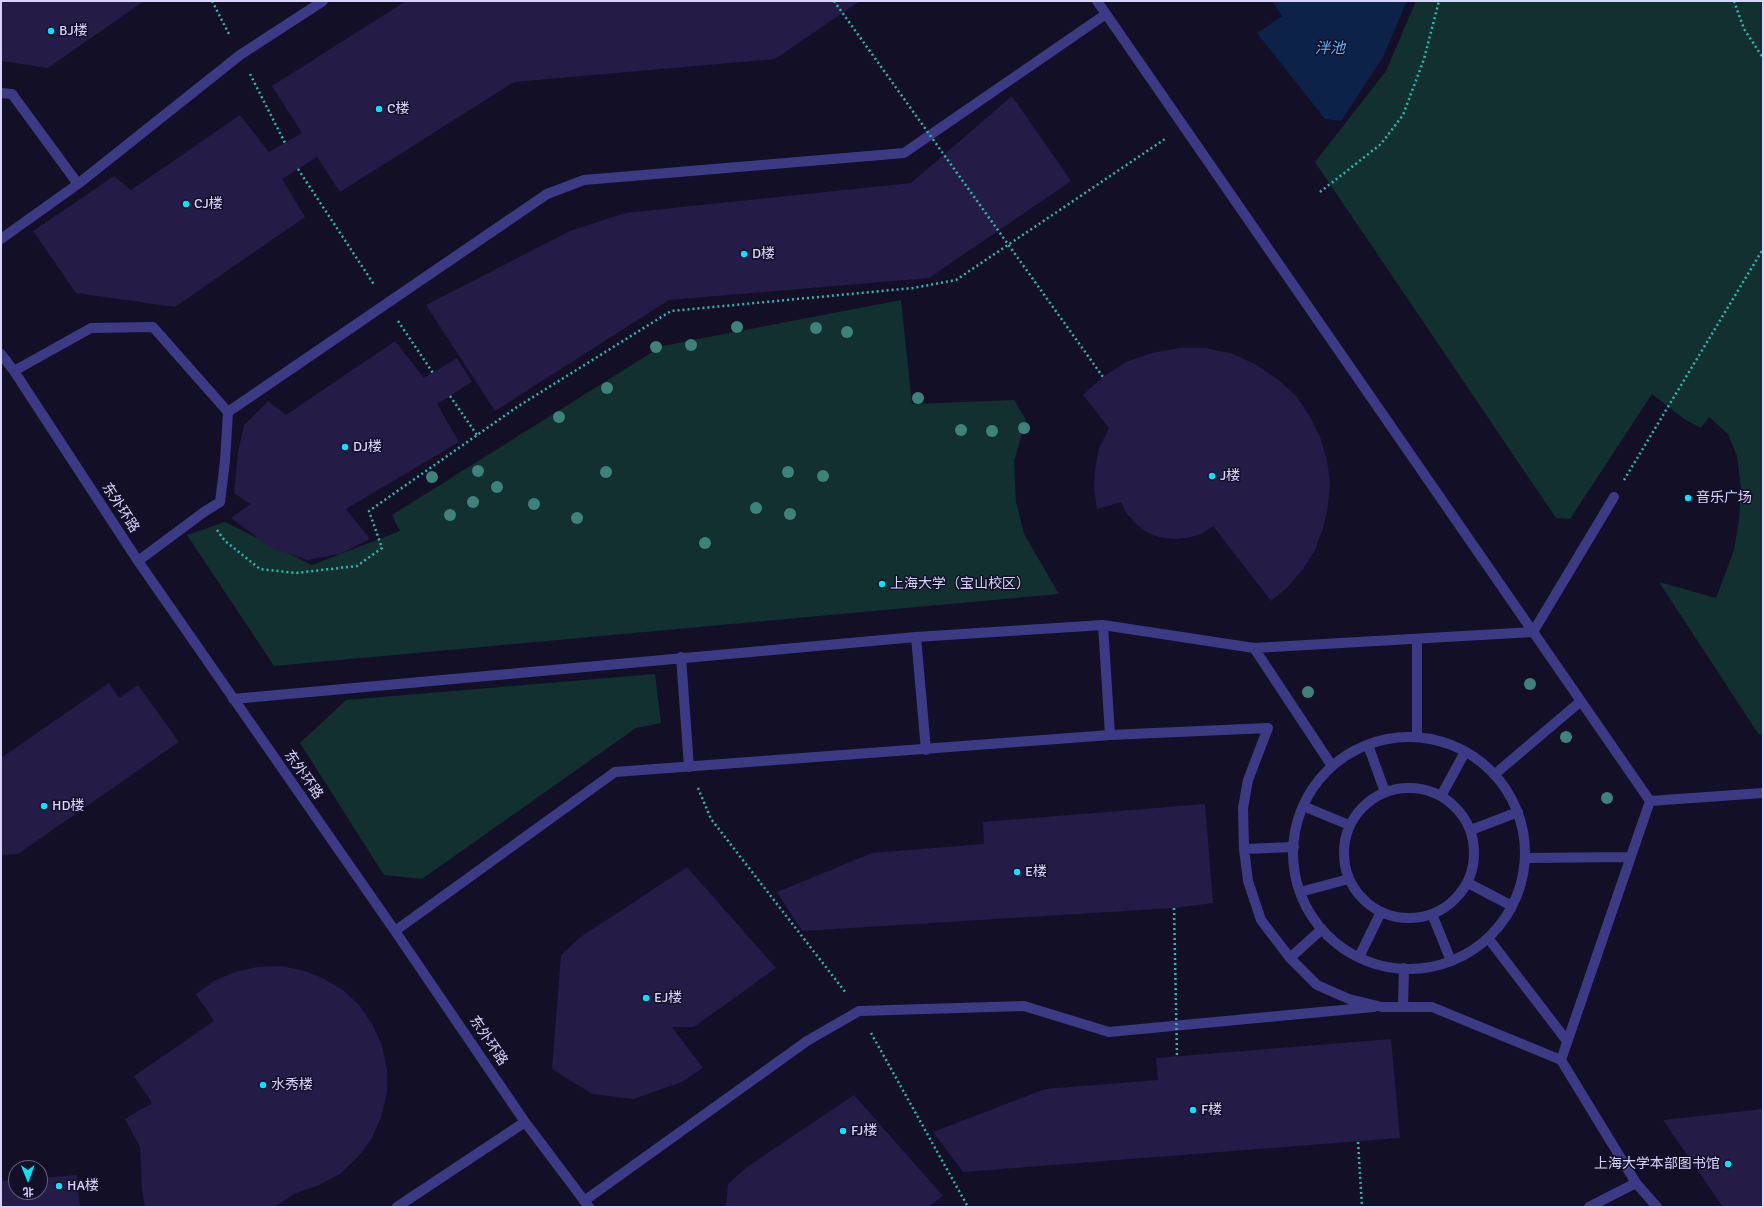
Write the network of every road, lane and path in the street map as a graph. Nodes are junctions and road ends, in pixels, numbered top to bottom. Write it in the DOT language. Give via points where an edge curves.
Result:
graph roads {
  1 [pos="323,1"];
  2 [pos="834,1"];
  3 [pos="1097,1"];
  4 [pos="1440,1"];
  5 [pos="1734,1"];
  6 [pos="1106,14"];
  7 [pos="1763,58"];
  8 [pos="1,93"];
  9 [pos="1184,126"];
  10 [pos="298,169"];
  11 [pos="78,184"];
  12 [pos="1320,192"];
  13 [pos="1,239"];
  14 [pos="1763,249"];
  15 [pos="387,304"];
  16 [pos="1,354"];
  17 [pos="14,371"];
  18 [pos="432,373"];
  19 [pos="1103,377"];
  20 [pos="450,396"];
  21 [pos="228,412"];
  22 [pos="477,435"];
  23 [pos="1614,497"];
  24 [pos="204,512"];
  25 [pos="138,561"];
  26 [pos="1103,625"];
  27 [pos="1533,632"];
  28 [pos="916,637"];
  29 [pos="1417,639"];
  30 [pos="1254,648"];
  31 [pos="681,657"];
  32 [pos="234,698"];
  33 [pos="1581,701"];
  34 [pos="1110,735"];
  35 [pos="1417,738"];
  36 [pos="1368,745"];
  37 [pos="926,750"];
  38 [pos="1465,752"];
  39 [pos="1332,766"];
  40 [pos="689,767"];
  41 [pos="1495,774"];
  42 [pos="1385,792"];
  43 [pos="1763,793"];
  44 [pos="1441,796"];
  45 [pos="1650,801"];
  46 [pos="1303,806"];
  47 [pos="1518,812"];
  48 [pos="1349,825"];
  49 [pos="1471,830"];
  50 [pos="1294,847"];
  51 [pos="1244,849"];
  52 [pos="1630,857"];
  53 [pos="1526,858"];
  54 [pos="1349,879"];
  55 [pos="1468,883"];
  56 [pos="1300,892"];
  57 [pos="1512,906"];
  58 [pos="1174,908"];
  59 [pos="1381,912"];
  60 [pos="1432,914"];
  61 [pos="1322,929"];
  62 [pos="395,931"];
  63 [pos="1488,938"];
  64 [pos="1359,957"];
  65 [pos="1290,958"];
  66 [pos="1451,961"];
  67 [pos="1404,968"];
  68 [pos="1382,1007"];
  69 [pos="1403,1007"];
  70 [pos="859,1011"];
  71 [pos="1567,1041"];
  72 [pos="1177,1056"];
  73 [pos="1561,1060"];
  74 [pos="525,1122"];
  75 [pos="1358,1142"];
  76 [pos="1636,1183"];
  77 [pos="587,1204"];
  78 [pos="397,1207"];
  79 [pos="968,1207"];
  80 [pos="1362,1207"];
  81 [pos="1589,1207"];
  82 [pos="1657,1207"];
  1 -- 11 [label="street" via="240,55"];
  2 -- 19 [label="path, bridge"];
  3 -- 6 [label="street"];
  4 -- 12 [label="path" via="1424,59 1403,115 1381,144"];
  5 -- 7 [label="path" via="1744,29"];
  6 -- 9 [label="street"];
  6 -- 15 [label="street" via="904,153 584,180 548,194"];
  8 -- 11 [label="street" via="12,94"];
  9 -- 22 [label="path" via="956,280 913,288 671,311 517,407"];
  9 -- 27 [label="street"];
  10 -- 15 [label="path"];
  11 -- 13 [label="street"];
  14 -- 23 [label="path"];
  15 -- 18 [label="path"];
  15 -- 21 [label="street"];
  16 -- 17 [label="street, 东外环路"];
  17 -- 21 [label="street" via="91,328 153,327"];
  17 -- 25 [label="street, 东外环路"];
  20 -- 22 [label="path"];
  21 -- 24 [label="street" via="220,502"];
  22 -- 24 [label="path" via="368,511 382,548 358,566 296,573 260,569 225,541"];
  23 -- 27 [label="street"];
  24 -- 25 [label="street"];
  25 -- 32 [label="street, 东外环路"];
  26 -- 28 [label="street"];
  26 -- 30 [label="street"];
  26 -- 34 [label="street"];
  27 -- 29 [label="street"];
  27 -- 33 [label="street"];
  28 -- 31 [label="street"];
  28 -- 37 [label="street"];
  29 -- 30 [label="street"];
  29 -- 35 [label="street"];
  30 -- 39 [label="street"];
  31 -- 32 [label="street"];
  31 -- 40 [label="street"];
  32 -- 62 [label="street, 东外环路"];
  33 -- 41 [label="street"];
  33 -- 45 [label="street"];
  34 -- 37 [label="street"];
  34 -- 51 [label="street" via="1268,728 1248,780 1243,808"];
  35 -- 36 [label="street" via="1393,738"];
  35 -- 38 [label="street" via="1439,741"];
  36 -- 39 [label="street"];
  36 -- 42 [label="street"];
  37 -- 40 [label="street"];
  38 -- 41 [label="street"];
  38 -- 44 [label="street"];
  39 -- 46 [label="street" via="1315,786"];
  40 -- 62 [label="street" via="615,772"];
  40 -- 70 [label="path" via="712,819"];
  41 -- 47 [label="street"];
  42 -- 44 [label="street" via="1410,787 1429,790"];
  42 -- 48 [label="street" via="1374,797 1360,809"];
  43 -- 45 [label="street"];
  44 -- 49 [label="street" via="1460,810"];
  45 -- 52 [label="street"];
  46 -- 48 [label="street"];
  46 -- 50 [label="street" via="1296,828"];
  47 -- 49 [label="street"];
  47 -- 53 [label="street" via="1524,833"];
  48 -- 54 [label="street" via="1344,842 1344,861"];
  49 -- 55 [label="street" via="1475,844 1475,863"];
  50 -- 51 [label="street"];
  50 -- 56 [label="street" via="1295,874"];
  51 -- 65 [label="street" via="1248,881 1261,920"];
  52 -- 53 [label="street"];
  52 -- 71 [label="street"];
  53 -- 57 [label="street" via="1517,898"];
  54 -- 56 [label="street"];
  54 -- 59 [label="street" via="1359,895"];
  55 -- 57 [label="street"];
  55 -- 60 [label="street" via="1459,896 1445,908"];
  56 -- 61 [label="street" via="1312,917"];
  57 -- 63 [label="street" via="1506,918"];
  58 -- 72 [label="path, bridge"];
  59 -- 60 [label="street" via="1390,916 1409,918"];
  59 -- 64 [label="street"];
  60 -- 66 [label="street"];
  61 -- 64 [label="street" via="1346,950"];
  61 -- 65 [label="street"];
  62 -- 74 [label="street, 东外环路"];
  63 -- 66 [label="street" via="1475,949"];
  63 -- 71 [label="street"];
  64 -- 67 [label="street" via="1389,967"];
  65 -- 68 [label="street" via="1317,985 1349,999"];
  66 -- 67 [label="street" via="1434,966"];
  67 -- 69 [label="street"];
  68 -- 69 [label="street"];
  68 -- 70 [label="street" via="1109,1032 1024,1006"];
  69 -- 73 [label="street" via="1432,1007"];
  70 -- 77 [label="street" via="801,1045"];
  70 -- 79 [label="path"];
  71 -- 73 [label="street"];
  73 -- 76 [label="street"];
  74 -- 77 [label="street, 东外环路"];
  74 -- 78 [label="street"];
  75 -- 80 [label="path"];
  76 -- 81 [label="street"];
  76 -- 82 [label="street"];
}
